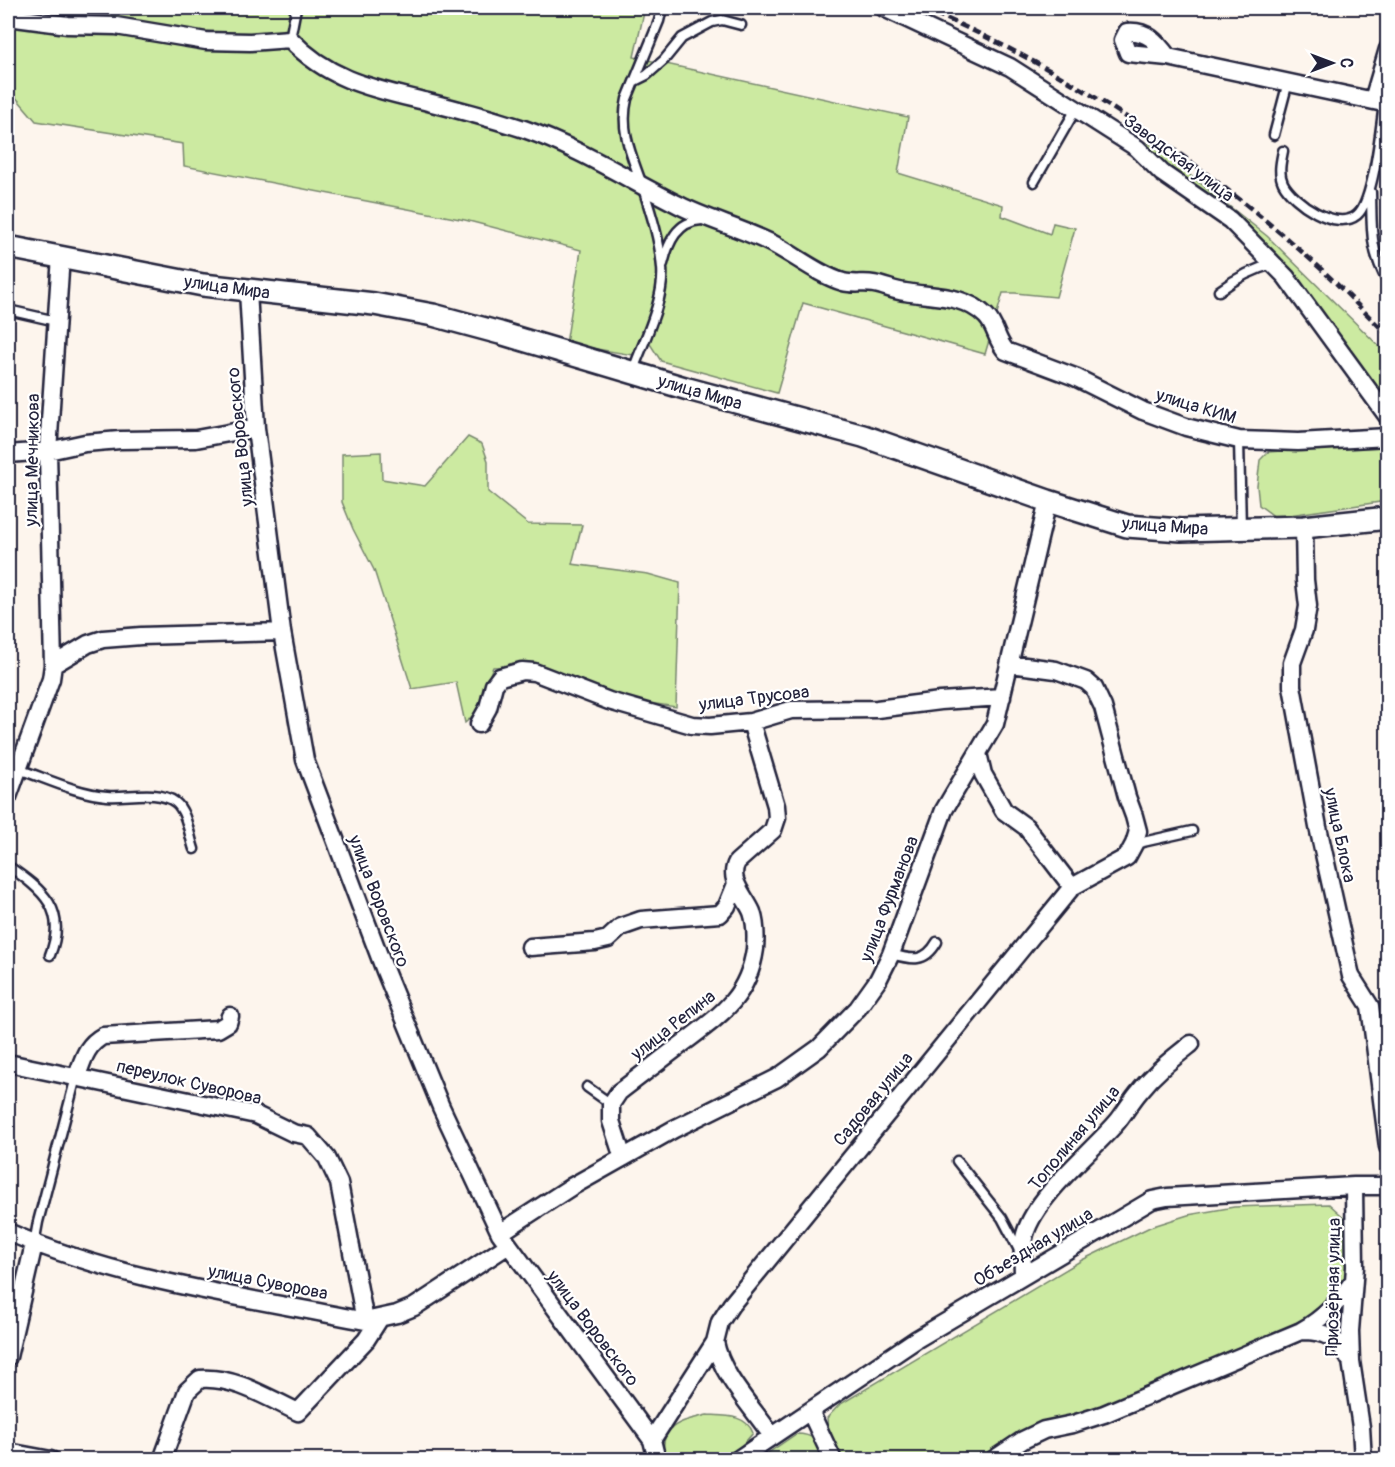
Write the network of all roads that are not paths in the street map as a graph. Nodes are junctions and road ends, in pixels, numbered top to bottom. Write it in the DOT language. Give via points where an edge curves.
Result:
graph roads {
  1 [pos="296,8"];
  2 [pos="662,8"];
  3 [pos="884,8"];
  4 [pos="8,17"];
  5 [pos="741,25"];
  6 [pos="290,39"];
  7 [pos="1388,49"];
  8 [pos="1168,57"];
  9 [pos="634,81"];
  10 [pos="1288,82"];
  11 [pos="1382,102"];
  12 [pos="1076,109"];
  13 [pos="1274,135"];
  14 [pos="1283,151"];
  15 [pos="1034,182"];
  16 [pos="1371,185"];
  17 [pos="642,186"];
  18 [pos="715,220"];
  19 [pos="8,247"];
  20 [pos="61,256"];
  21 [pos="1274,264"];
  22 [pos="662,267"];
  23 [pos="1388,282"];
  24 [pos="248,291"];
  25 [pos="1219,291"];
  26 [pos="8,310"];
  27 [pos="56,321"];
  28 [pos="632,373"];
  29 [pos="1388,417"];
  30 [pos="256,428"];
  31 [pos="1388,437"];
  32 [pos="1239,440"];
  33 [pos="48,451"];
  34 [pos="8,454"];
  35 [pos="1048,501"];
  36 [pos="1388,518"];
  37 [pos="1304,527"];
  38 [pos="1241,529"];
  39 [pos="282,632"];
  40 [pos="1010,664"];
  41 [pos="53,665"];
  42 [pos="1002,697"];
  43 [pos="751,722"];
  44 [pos="479,724"];
  45 [pos="978,753"];
  46 [pos="18,769"];
  47 [pos="8,797"];
  48 [pos="1192,831"];
  49 [pos="1134,844"];
  50 [pos="194,849"];
  51 [pos="8,866"];
  52 [pos="736,884"];
  53 [pos="1072,887"];
  54 [pos="937,942"];
  55 [pos="530,947"];
  56 [pos="891,954"];
  57 [pos="50,955"];
  58 [pos="231,1016"];
  59 [pos="1191,1044"];
  60 [pos="8,1063"];
  61 [pos="77,1076"];
  62 [pos="587,1087"];
  63 [pos="611,1104"];
  64 [pos="1388,1147"];
  65 [pos="623,1158"];
  66 [pos="957,1161"];
  67 [pos="1354,1186"];
  68 [pos="1388,1186"];
  69 [pos="8,1232"];
  70 [pos="503,1240"];
  71 [pos="34,1244"];
  72 [pos="1023,1267"];
  73 [pos="1354,1280"];
  74 [pos="372,1320"];
  75 [pos="1301,1331"];
  76 [pos="715,1342"];
  77 [pos="8,1357"];
  78 [pos="1351,1361"];
  79 [pos="810,1411"];
  80 [pos="772,1436"];
  81 [pos="652,1440"];
  82 [pos="8,1452"];
  83 [pos="51,1460"];
  84 [pos="162,1460"];
  85 [pos="657,1460"];
  86 [pos="737,1460"];
  87 [pos="833,1460"];
  88 [pos="993,1460"];
  89 [pos="1363,1460"];
  1 -- 6 [label="lane"];
  2 -- 9 [label="lane"];
  3 -- 12 [label="street, Заводская улица" via="1010,67"];
  4 -- 6 [label="street" via="68,26 116,26 206,41"];
  5 -- 9 [label="lane" via="723,20 712,22 682,38 664,60"];
  6 -- 17 [label="street" via="311,60 363,85 526,130 576,149"];
  7 -- 11 [label="street"];
  8 -- 10 [label="street"];
  9 -- 17 [label="lane" via="623,113 625,134"];
  10 -- 11 [label="street"];
  10 -- 13 [label="lane"];
  11 -- 16 [label="lane"];
  12 -- 15 [label="lane"];
  12 -- 21 [label="street, Заводская улица" via="1137,148 1162,172 1230,220"];
  14 -- 16 [label="lane" via="1283,184 1321,215 1346,219 1357,215"];
  16 -- 23 [label="lane" via="1372,240"];
  17 -- 18 [label="street"];
  17 -- 22 [label="lane"];
  18 -- 22 [label="lane" via="696,220 676,231"];
  18 -- 32 [label="street, улица КИМ" via="771,243 842,282 873,284 964,302 978,309 995,326 1005,351 1075,377 1143,411"];
  19 -- 20 [label="street, улица Мира"];
  20 -- 24 [label="street, улица Мира"];
  20 -- 27 [label="street, улица Мечникова"];
  21 -- 25 [label="lane" via="1234,280"];
  21 -- 29 [label="street, Заводская улица"];
  22 -- 28 [label="lane" via="660,293"];
  24 -- 28 [label="street, улица Мира" via="374,304 433,315"];
  24 -- 30 [label="street, улица Воровского"];
  26 -- 27 [label="lane"];
  27 -- 33 [label="street, улица Мечникова"];
  28 -- 35 [label="street, улица Мира" via="863,436"];
  30 -- 33 [label="street" via="196,439 85,442"];
  30 -- 39 [label="street, улица Воровского"];
  31 -- 32 [label="street, улица КИМ" via="1298,442"];
  32 -- 38 [label="lane"];
  33 -- 34 [label="street"];
  33 -- 41 [label="street, улица Мечникова"];
  35 -- 38 [label="street, улица Мира" via="1110,522 1142,528"];
  35 -- 40 [label="street, улица Фурманова"];
  36 -- 37 [label="street, улица Мира"];
  37 -- 38 [label="street, улица Мира"];
  37 -- 64 [label="street, улица Блока" via="1308,606 1292,663 1292,686 1351,976 1370,1006"];
  39 -- 41 [label="street" via="103,639"];
  39 -- 70 [label="street, улица Воровского" via="305,760 441,1107"];
  40 -- 42 [label="street, улица Фурманова"];
  40 -- 49 [label="street" via="1056,670 1094,688 1103,707 1138,831"];
  41 -- 46 [label="street, улица Мечникова"];
  42 -- 43 [label="street, улица Трусова" via="877,709 791,710"];
  42 -- 45 [label="street, улица Фурманова" via="995,724"];
  43 -- 44 [label="street, улица Трусова" via="692,725 522,671 500,677"];
  43 -- 52 [label="street" via="777,818 773,830 737,862"];
  45 -- 53 [label="street" via="982,774 1004,812 1026,827"];
  45 -- 56 [label="street, улица Фурманова" via="944,810"];
  46 -- 47 [label="street, улица Мечникова"];
  46 -- 50 [label="lane" via="102,796 141,795 174,801 184,816"];
  48 -- 49 [label="lane"];
  49 -- 53 [label="street, Садовая улица" via="1127,857"];
  51 -- 57 [label="lane" via="55,913 57,931"];
  52 -- 55 [label="street" via="720,914 641,920 621,927 608,939"];
  52 -- 63 [label="street, улица Репина" via="752,913 757,937 750,976 716,1018 619,1092"];
  53 -- 76 [label="street, Садовая улица" via="731,1305 720,1322"];
  54 -- 56 [label="lane" via="926,956"];
  56 -- 65 [label="street, улица Фурманова" via="858,1008 819,1048 777,1078"];
  58 -- 61 [label="street, переулок Суворова" via="218,1029 103,1036 86,1050"];
  59 -- 72 [label="street, Тополиная улица" via="1161,1066 1118,1121 1045,1201 1025,1235"];
  60 -- 61 [label="street, переулок Суворова"];
  61 -- 71 [label="lane"];
  61 -- 74 [label="street, переулок Суворова" via="256,1115 308,1136 327,1158 339,1183"];
  62 -- 63 [label="lane"];
  63 -- 65 [label="street" via="611,1122"];
  65 -- 70 [label="street, улица Фурманова" via="571,1187"];
  66 -- 72 [label="lane" via="1002,1218"];
  67 -- 68 [label="street, Объездная улица"];
  67 -- 72 [label="street, Объездная улица" via="1152,1200"];
  67 -- 73 [label="street, Приозёрная улица"];
  69 -- 71 [label="street, улица Суворова"];
  70 -- 74 [label="street, улица Суворова" via="414,1307"];
  70 -- 81 [label="street, улица Воровского"];
  71 -- 74 [label="street, улица Суворова" via="134,1275"];
  71 -- 77 [label="street"];
  72 -- 79 [label="street, Объездная улица"];
  73 -- 75 [label="street" via="1329,1312"];
  73 -- 78 [label="street, Приозёрная улица"];
  74 -- 84 [label="street" via="366,1341 298,1412 231,1381 200,1379 187,1391"];
  75 -- 78 [label="street" via="1320,1332 1335,1339"];
  75 -- 88 [label="street" via="1104,1414 1044,1430"];
  76 -- 80 [label="street" via="724,1370"];
  76 -- 81 [label="street, Садовая улица"];
  78 -- 89 [label="street, Приозёрная улица"];
  79 -- 80 [label="street, Объездная улица"];
  79 -- 87 [label="street"];
  80 -- 86 [label="street, Объездная улица"];
  81 -- 85 [label="street, улица Воровского"];
  82 -- 83 [label="street"];
}
